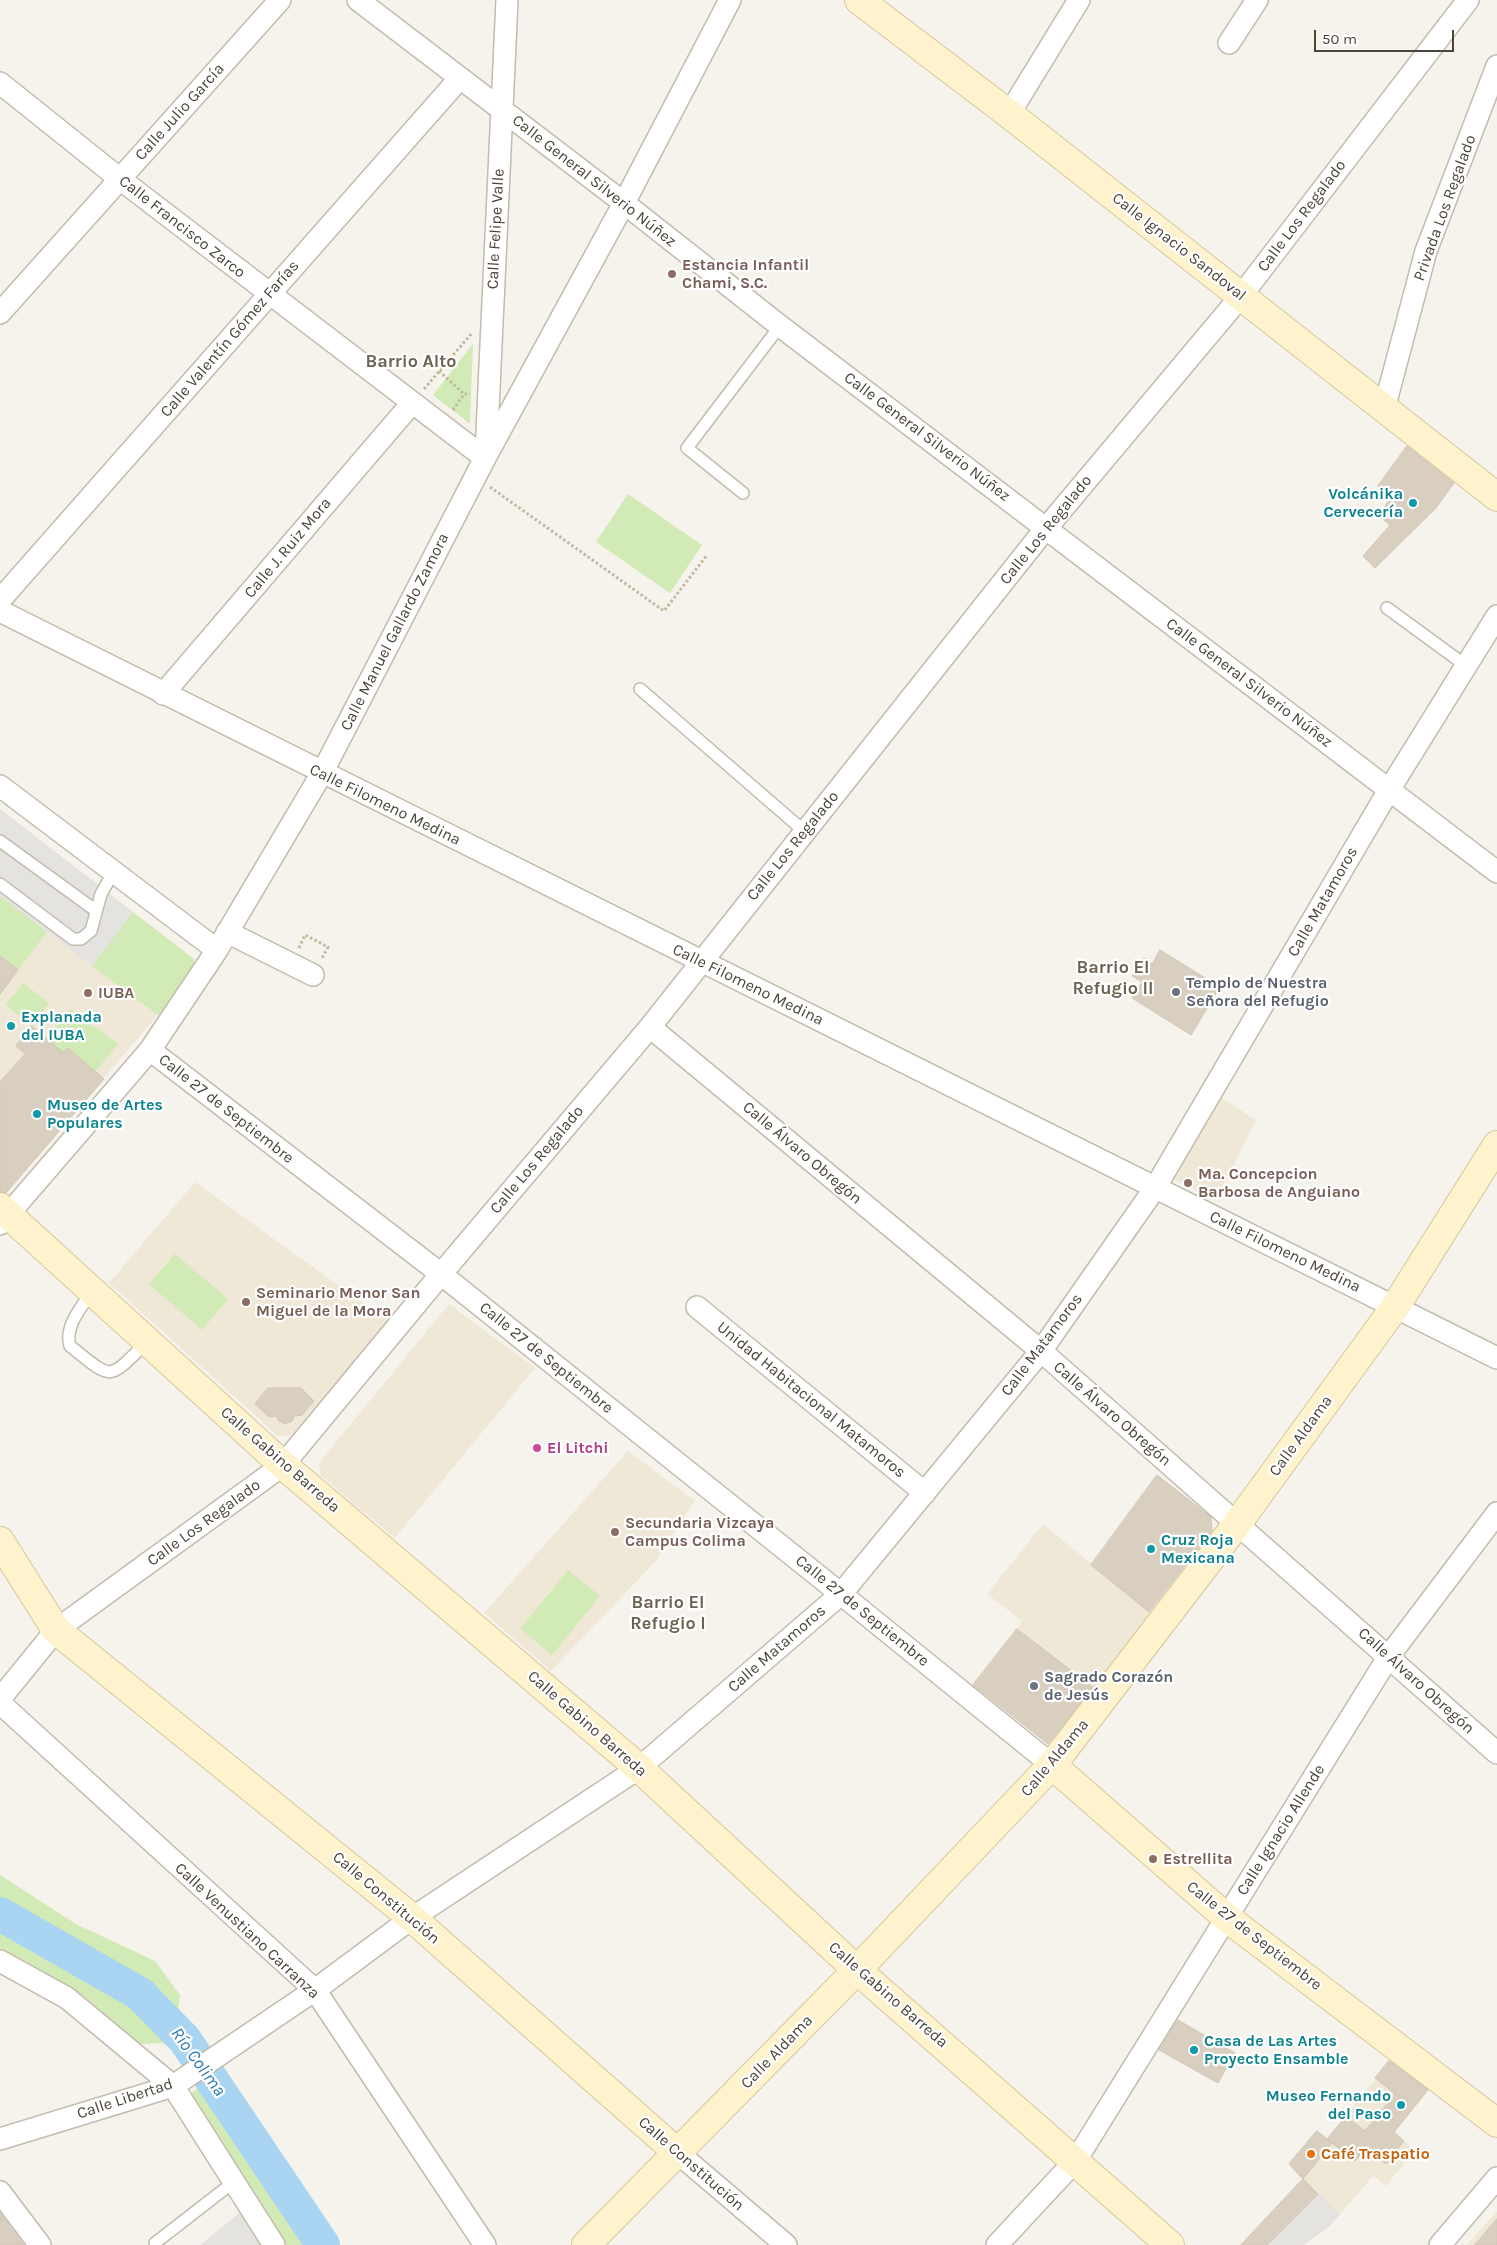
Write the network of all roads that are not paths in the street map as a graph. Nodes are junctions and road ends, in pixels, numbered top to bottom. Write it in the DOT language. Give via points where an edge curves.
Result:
graph roads {
  1 [pos="280,0"];
  2 [pos="358,0"];
  3 [pos="507,0"];
  4 [pos="730,0"];
  5 [pos="859,0"];
  6 [pos="1079,0"];
  7 [pos="1257,0"];
  8 [pos="1468,0"];
  9 [pos="1229,43"];
  10 [pos="1497,66"];
  11 [pos="460,78"];
  12 [pos="0,83"];
  13 [pos="502,109"];
  14 [pos="1009,114"];
  15 [pos="120,179"];
  16 [pos="624,203"];
  17 [pos="270,295"];
  18 [pos="1241,296"];
  19 [pos="0,313"];
  20 [pos="780,326"];
  21 [pos="412,403"];
  22 [pos="1384,409"];
  23 [pos="481,467"];
  24 [pos="743,493"];
  25 [pos="1497,497"];
  26 [pos="1046,528"];
  27 [pos="0,600"];
  28 [pos="1387,608"];
  29 [pos="0,611"];
  30 [pos="1497,616"];
  31 [pos="1465,665"];
  32 [pos="640,689"];
  33 [pos="164,694"];
  34 [pos="322,773"];
  35 [pos="0,786"];
  36 [pos="1389,790"];
  37 [pos="804,832"];
  38 [pos="0,841"];
  39 [pos="1497,872"];
  40 [pos="113,873"];
  41 [pos="0,884"];
  42 [pos="95,910"];
  43 [pos="222,941"];
  44 [pos="700,962"];
  45 [pos="313,975"];
  46 [pos="650,1027"];
  47 [pos="150,1050"];
  48 [pos="1497,1145"];
  49 [pos="1155,1188"];
  50 [pos="3,1216"];
  51 [pos="441,1274"];
  52 [pos="92,1291"];
  53 [pos="1395,1307"];
  54 [pos="697,1308"];
  55 [pos="148,1341"];
  56 [pos="1041,1351"];
  57 [pos="1497,1358"];
  58 [pos="284,1465"];
  59 [pos="924,1493"];
  60 [pos="1497,1514"];
  61 [pos="1237,1524"];
  62 [pos="0,1541"];
  63 [pos="841,1594"];
  64 [pos="56,1630"];
  65 [pos="1388,1656"];
  66 [pos="0,1701"];
  67 [pos="1497,1753"];
  68 [pos="1052,1765"];
  69 [pos="639,1768"];
  70 [pos="412,1918"];
  71 [pos="1227,1918"];
  72 [pos="0,1961"];
  73 [pos="857,1970"];
  74 [pos="314,1990"];
  75 [pos="173,2086"];
  76 [pos="1497,2123"];
  77 [pos="0,2139"];
  78 [pos="678,2153"];
  79 [pos="1076,2160"];
  80 [pos="1497,2178"];
  81 [pos="235,2181"];
  82 [pos="0,2192"];
  83 [pos="156,2243"];
  84 [pos="40,2245"];
  85 [pos="274,2245"];
  86 [pos="485,2245"];
  87 [pos="586,2245"];
  88 [pos="786,2245"];
  89 [pos="997,2245"];
  90 [pos="1170,2245"];
  91 [pos="1440,2245"];
  1 -- 15 [label="street, Calle Julio García"];
  2 -- 11 [label="street, Calle General Silverio Núñez"];
  3 -- 13 [label="street, Calle Felipe Valle"];
  4 -- 16 [label="street, Calle Manuel Gallardo Zamora"];
  5 -- 14 [label="street, Calle Ignacio Sandoval"];
  6 -- 14 [label="street"];
  7 -- 9 [label="street"];
  8 -- 18 [label="street, Calle Los Regalado"];
  10 -- 22 [label="street, Privada Los Regalado" via="1426,250"];
  11 -- 13 [label="street, Calle General Silverio Núñez"];
  11 -- 17 [label="street, Calle Valentín Gómez Farías"];
  12 -- 15 [label="street, Calle Francisco Zarco"];
  13 -- 16 [label="street, Calle General Silverio Núñez"];
  13 -- 23 [label="street, Calle Felipe Valle" via="488,394"];
  14 -- 18 [label="street, Calle Ignacio Sandoval"];
  15 -- 17 [label="street, Calle Francisco Zarco"];
  15 -- 19 [label="street, Calle Julio García"];
  16 -- 20 [label="street, Calle General Silverio Núñez"];
  16 -- 23 [label="street, Calle Manuel Gallardo Zamora"];
  17 -- 21 [label="street, Calle Francisco Zarco"];
  17 -- 27 [label="street, Calle Valentín Gómez Farías"];
  18 -- 22 [label="street, Calle Ignacio Sandoval"];
  18 -- 26 [label="street, Calle Los Regalado"];
  20 -- 24 [label="lane" via="687,448"];
  20 -- 26 [label="street, Calle General Silverio Núñez"];
  21 -- 23 [label="street, Calle Francisco Zarco" via="443,425"];
  21 -- 33 [label="street, Calle J. Ruiz Mora"];
  22 -- 25 [label="street, Calle Ignacio Sandoval"];
  23 -- 34 [label="street, Calle Manuel Gallardo Zamora"];
  26 -- 36 [label="street, Calle General Silverio Núñez"];
  26 -- 37 [label="street, Calle Los Regalado"];
  28 -- 31 [label="lane"];
  29 -- 33 [label="street, Calle Filomeno Medina"];
  30 -- 31 [label="street, Calle Matamoros"];
  31 -- 36 [label="street, Calle Matamoros"];
  32 -- 37 [label="lane"];
  33 -- 34 [label="street, Calle Filomeno Medina"];
  34 -- 43 [label="street, Calle Manuel Gallardo Zamora"];
  34 -- 44 [label="street, Calle Filomeno Medina"];
  35 -- 40 [label="street"];
  36 -- 39 [label="street, Calle General Silverio Núñez"];
  36 -- 49 [label="street, Calle Matamoros"];
  37 -- 44 [label="street, Calle Los Regalado"];
  38 -- 42 [label="lane"];
  40 -- 42 [label="lane"];
  40 -- 43 [label="street"];
  41 -- 42 [label="lane" via="73,939 82,939 91,931"];
  43 -- 45 [label="street"];
  43 -- 47 [label="street, Calle Manuel Gallardo Zamora"];
  44 -- 46 [label="street, Calle Los Regalado"];
  44 -- 49 [label="street, Calle Filomeno Medina"];
  46 -- 51 [label="street, Calle Los Regalado"];
  46 -- 56 [label="street, Calle Álvaro Obregón"];
  47 -- 50 [label="street, Calle Manuel Gallardo Zamora"];
  47 -- 51 [label="street, Calle 27 de Septiembre"];
  48 -- 53 [label="street, Calle Aldama"];
  49 -- 53 [label="street, Calle Filomeno Medina"];
  49 -- 56 [label="street, Calle Matamoros"];
  50 -- 52 [label="street, Calle Gabino Barreda"];
  51 -- 58 [label="street, Calle Los Regalado"];
  51 -- 63 [label="street, Calle 27 de Septiembre"];
  52 -- 55 [label="street, Calle Gabino Barreda"];
  52 -- 55 [label="lane" via="69,1328 70,1346 103,1372 112,1372"];
  53 -- 57 [label="street, Calle Filomeno Medina"];
  53 -- 61 [label="street, Calle Aldama"];
  54 -- 59 [label="street, Unidad Habitacional Matamoros"];
  55 -- 58 [label="street, Calle Gabino Barreda"];
  56 -- 59 [label="street, Calle Matamoros"];
  56 -- 61 [label="street, Calle Álvaro Obregón"];
  58 -- 64 [label="street, Calle Los Regalado"];
  58 -- 69 [label="street, Calle Gabino Barreda"];
  59 -- 63 [label="street, Calle Matamoros"];
  60 -- 65 [label="street, Calle Ignacio Allende"];
  61 -- 65 [label="street, Calle Álvaro Obregón"];
  61 -- 68 [label="street, Calle Aldama"];
  62 -- 64 [label="street, Calle Constitución"];
  63 -- 68 [label="street, Calle 27 de Septiembre"];
  63 -- 69 [label="street, Calle Matamoros"];
  64 -- 66 [label="street, Calle Los Regalado"];
  64 -- 70 [label="street, Calle Constitución"];
  65 -- 67 [label="street, Calle Álvaro Obregón"];
  65 -- 71 [label="street, Calle Ignacio Allende"];
  66 -- 74 [label="street, Calle Venustiano Carranza"];
  68 -- 71 [label="street, Calle 27 de Septiembre"];
  68 -- 73 [label="street, Calle Aldama"];
  69 -- 70 [label="street, Calle Matamoros"];
  69 -- 73 [label="street, Calle Gabino Barreda"];
  70 -- 74 [label="street, Calle Libertad"];
  70 -- 78 [label="street, Calle Constitución"];
  71 -- 76 [label="street, Calle 27 de Septiembre"];
  71 -- 79 [label="street, Calle Ignacio Allende"];
  72 -- 75 [label="street" via="67,1998"];
  73 -- 78 [label="street, Calle Aldama"];
  73 -- 79 [label="street, Calle Gabino Barreda"];
  74 -- 75 [label="street, Calle Libertad"];
  74 -- 86 [label="street, Calle Venustiano Carranza"];
  75 -- 77 [label="street, Calle Libertad"];
  75 -- 81 [label="street"];
  78 -- 87 [label="street, Calle Aldama"];
  78 -- 88 [label="street, Calle Constitución"];
  79 -- 89 [label="street, Calle Ignacio Allende"];
  79 -- 90 [label="street, Calle Gabino Barreda"];
  80 -- 91 [label="street"];
  81 -- 83 [label="lane"];
  81 -- 85 [label="street"];
  82 -- 84 [label="street"];
}
